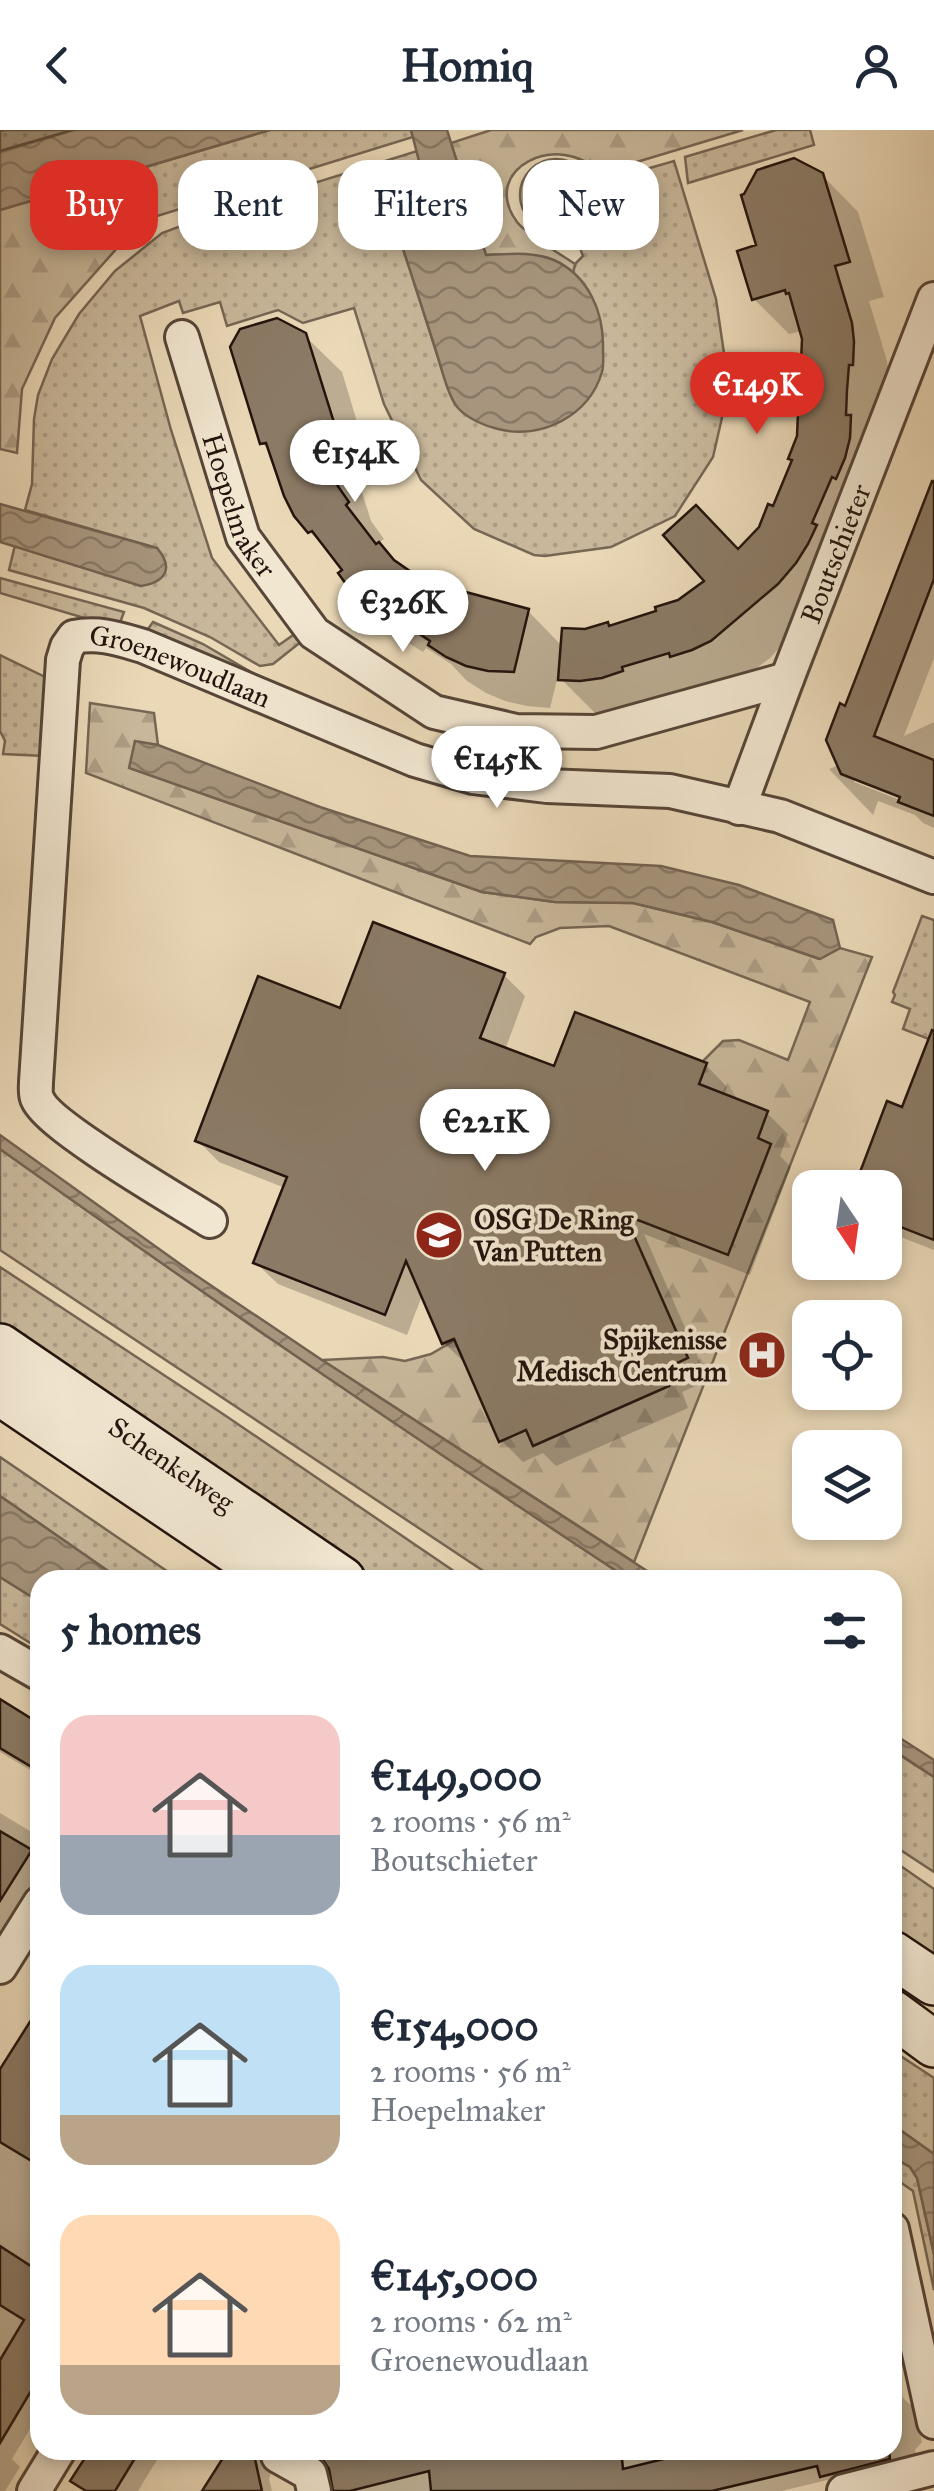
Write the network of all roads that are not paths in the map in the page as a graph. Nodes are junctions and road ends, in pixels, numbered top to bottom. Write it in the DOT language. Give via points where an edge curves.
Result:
graph roads {
  1 [pos="934,299"];
  2 [pos="182,337"];
  3 [pos="787,679"];
  4 [pos="740,808"];
  5 [pos="934,877"];
  6 [pos="210,1221"];
  7 [pos="0,1348"];
  8 [pos="0,1392"];
  9 [pos="263,1570"];
  10 [pos="327,1570"];
  11 [pos="0,1651"];
  12 [pos="30,1668"];
  13 [pos="30,1918"];
  14 [pos="902,1961"];
  15 [pos="0,1967"];
  16 [pos="934,1982"];
  17 [pos="902,2020"];
  18 [pos="934,2044"];
  19 [pos="902,2276"];
  20 [pos="934,2422"];
  21 [pos="53,2460"];
  22 [pos="285,2460"];
  23 [pos="934,2468"];
  24 [pos="34,2491"];
  25 [pos="314,2491"];
  26 [pos="844,2491"];
  1 -- 3 [label="street, Boutschieter"];
  2 -- 3 [label="street, Hoepelmaker" via="243,537 314,633 434,712 516,731 596,732"];
  3 -- 4 [label="street, Boutschieter"];
  4 -- 5 [label="street, Groenewoudlaan" via="780,816"];
  4 -- 6 [label="street, Groenewoudlaan" via="670,791 472,777 415,760 142,646 107,636 74,637 62,660 36,1098 115,1163"];
  7 -- 10 [label="main road, Schenkelweg"];
  8 -- 9 [label="main road, Schenkelweg"];
  11 -- 12 [label="street"];
  13 -- 15 [label="street"];
  14 -- 16 [label="main road"];
  17 -- 18 [label="main road"];
  19 -- 20 [label="street"];
  21 -- 24 [label="street"];
  22 -- 25 [label="street" via="310,2474"];
  23 -- 26 [label="street"];
}
